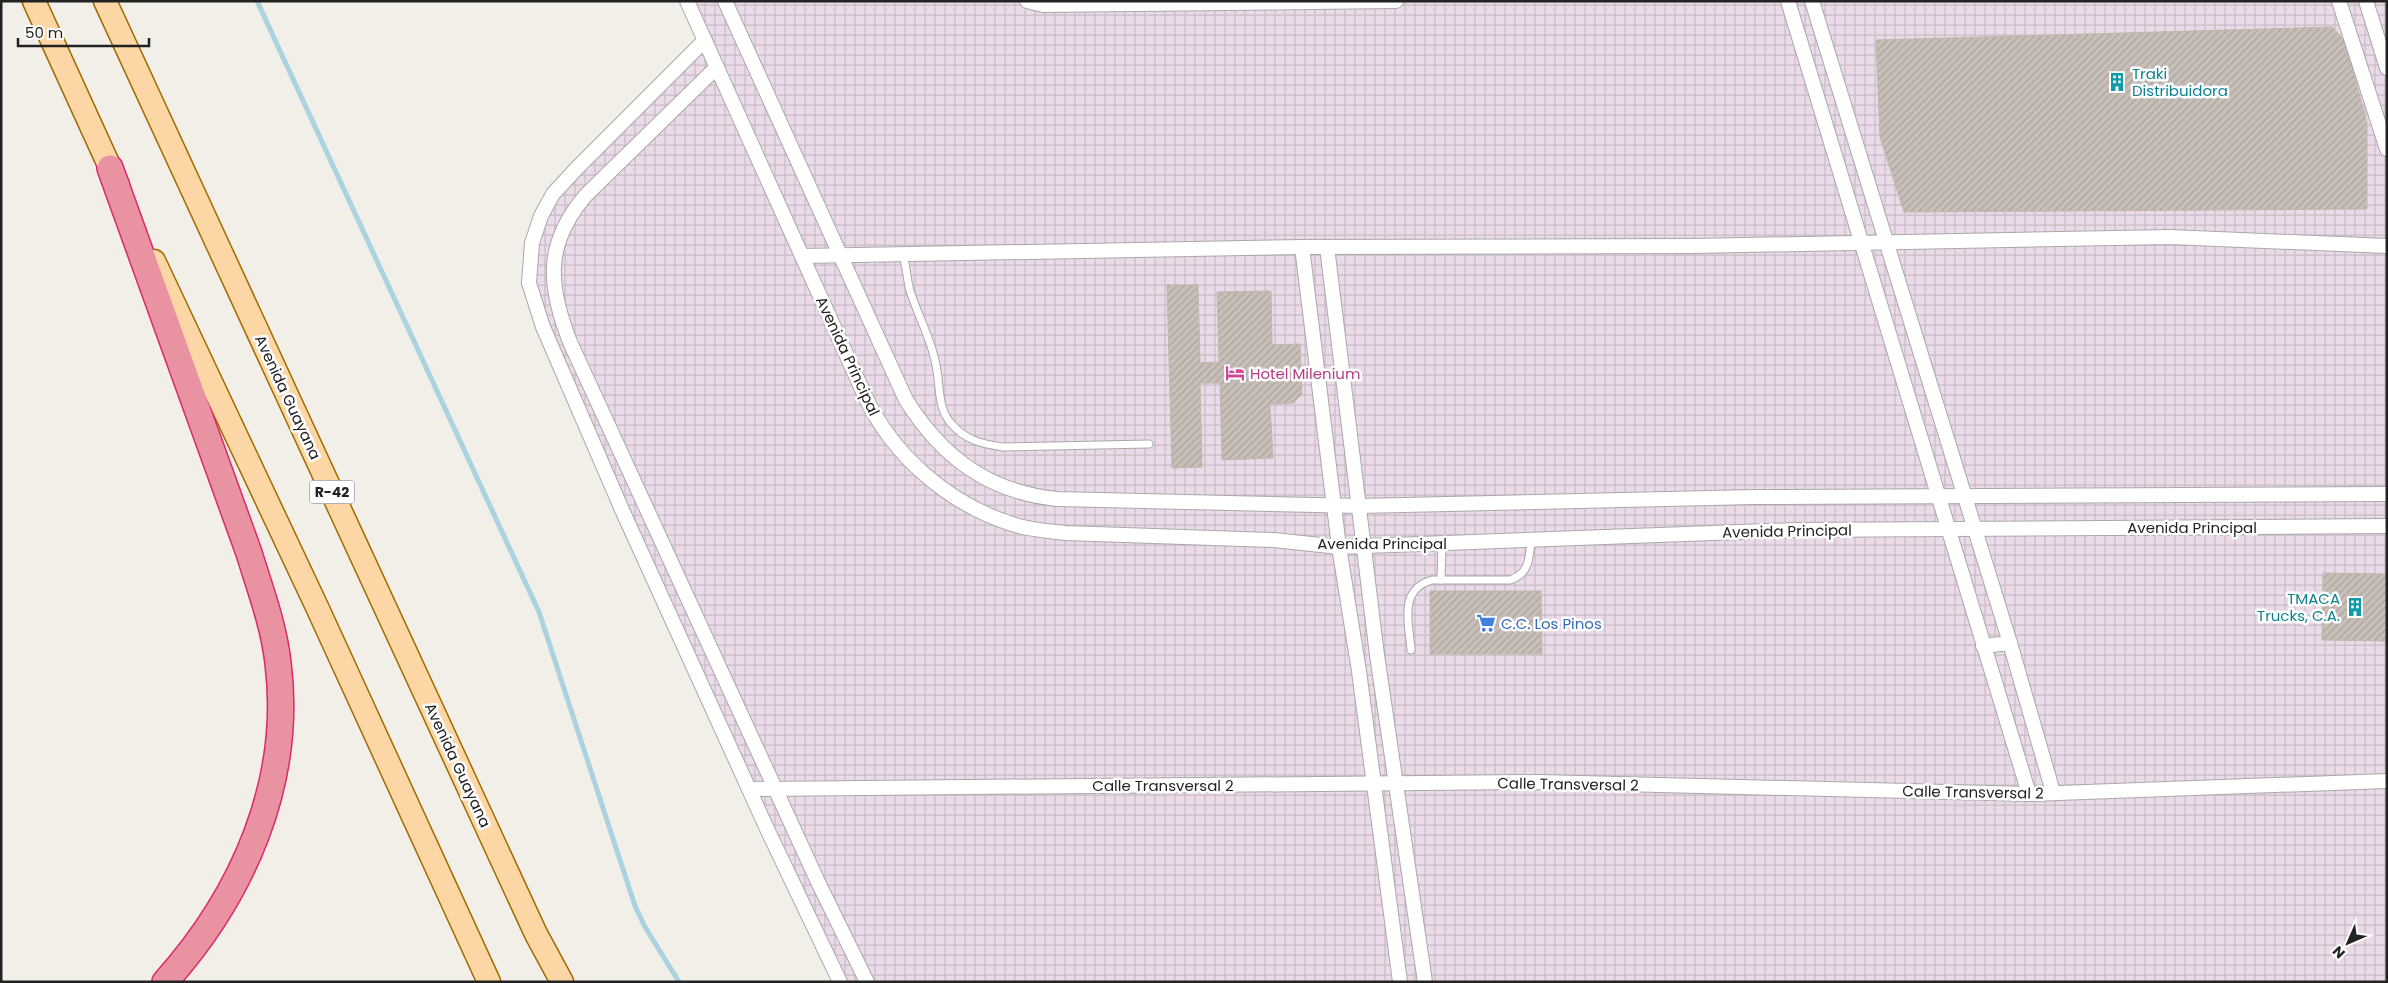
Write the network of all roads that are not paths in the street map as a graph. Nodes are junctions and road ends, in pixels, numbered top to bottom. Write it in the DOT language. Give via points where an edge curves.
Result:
graph roads {
  1 [pos="34,1"];
  2 [pos="105,1"];
  3 [pos="687,1"];
  4 [pos="725,1"];
  5 [pos="1027,1"];
  6 [pos="1396,1"];
  7 [pos="1788,1"];
  8 [pos="1812,1"];
  9 [pos="2339,1"];
  10 [pos="2366,1"];
  11 [pos="1148,2"];
  12 [pos="1276,2"];
  13 [pos="705,40"];
  14 [pos="717,67"];
  15 [pos="2387,68"];
  16 [pos="2387,149"];
  17 [pos="110,168"];
  18 [pos="1887,242"];
  19 [pos="1861,243"];
  20 [pos="2387,246"];
  21 [pos="1302,247"];
  22 [pos="1327,247"];
  23 [pos="903,253"];
  24 [pos="840,254"];
  25 [pos="802,256"];
  26 [pos="1149,444"];
  27 [pos="2387,494"];
  28 [pos="1937,496"];
  29 [pos="1965,496"];
  30 [pos="1334,506"];
  31 [pos="1359,506"];
  32 [pos="2387,526"];
  33 [pos="1947,529"];
  34 [pos="1975,529"];
  35 [pos="1531,540"];
  36 [pos="1442,543"];
  37 [pos="1363,544"];
  38 [pos="1340,546"];
  39 [pos="1441,580"];
  40 [pos="2010,643"];
  41 [pos="1983,646"];
  42 [pos="1411,650"];
  43 [pos="2387,781"];
  44 [pos="1374,783"];
  45 [pos="1396,783"];
  46 [pos="775,788"];
  47 [pos="749,789"];
  48 [pos="2053,792"];
  49 [pos="2029,794"];
  50 [pos="164,982"];
  51 [pos="489,982"];
  52 [pos="562,982"];
  53 [pos="840,982"];
  54 [pos="867,982"];
  55 [pos="1400,982"];
  56 [pos="1425,982"];
  1 -- 17 [label="main road"];
  2 -- 52 [label="main road, Avenida Guayana / R-42" via="532,925"];
  3 -- 13 [label="street, Avenida Principal"];
  4 -- 24 [label="street"];
  5 -- 11 [label="street" via="1043,4"];
  6 -- 12 [label="street"];
  7 -- 19 [label="street"];
  8 -- 18 [label="street"];
  9 -- 16 [label="street"];
  10 -- 15 [label="street"];
  11 -- 12 [label="street"];
  13 -- 14 [label="street, Avenida Principal"];
  13 -- 47 [label="street" via="553,194 534,236 528,277 542,327"];
  14 -- 25 [label="street, Avenida Principal"];
  14 -- 46 [label="street" via="576,207 558,240 553,282 557,308 570,342"];
  17 -- 50 [label="highway" via="249,553 266,608 278,662 281,696 278,751 270,790 245,864 203,937"];
  17 -- 51 [label="main road"];
  18 -- 19 [label="street"];
  18 -- 20 [label="street" via="2170,237"];
  18 -- 29 [label="street"];
  19 -- 22 [label="street"];
  19 -- 28 [label="street"];
  21 -- 22 [label="street"];
  21 -- 23 [label="street"];
  21 -- 30 [label="street"];
  22 -- 31 [label="street"];
  23 -- 24 [label="street"];
  23 -- 26 [label="lane" via="910,289 937,370 943,408 949,421 965,437 980,444 1003,447"];
  24 -- 25 [label="street"];
  24 -- 30 [label="street" via="896,381 918,420 960,462 994,484 1015,492 1057,499"];
  25 -- 38 [label="street, Avenida Principal" via="881,426 917,467 970,506 1014,525 1037,530 1274,540"];
  27 -- 29 [label="street"];
  28 -- 29 [label="street"];
  28 -- 31 [label="street"];
  28 -- 33 [label="street"];
  29 -- 34 [label="street"];
  30 -- 31 [label="street"];
  30 -- 38 [label="street"];
  31 -- 37 [label="street"];
  32 -- 34 [label="street, Avenida Principal"];
  33 -- 34 [label="street, Avenida Principal"];
  33 -- 35 [label="street, Avenida Principal" via="1796,530"];
  33 -- 41 [label="street"];
  34 -- 40 [label="street"];
  35 -- 36 [label="street, Avenida Principal"];
  35 -- 39 [label="lane" via="1529,562 1519,577 1510,580"];
  36 -- 37 [label="street, Avenida Principal"];
  36 -- 39 [label="lane"];
  37 -- 38 [label="street, Avenida Principal"];
  37 -- 45 [label="street"];
  38 -- 44 [label="street"];
  39 -- 42 [label="lane" via="1421,583 1408,600"];
  40 -- 41 [label="street"];
  40 -- 48 [label="street"];
  41 -- 49 [label="street"];
  43 -- 48 [label="street, Calle Transversal 2"];
  44 -- 45 [label="street, Calle Transversal 2"];
  44 -- 46 [label="street, Calle Transversal 2"];
  44 -- 55 [label="street"];
  45 -- 49 [label="street, Calle Transversal 2" via="1549,783"];
  45 -- 56 [label="street"];
  46 -- 47 [label="street, Calle Transversal 2"];
  46 -- 54 [label="street"];
  47 -- 53 [label="street"];
  48 -- 49 [label="street, Calle Transversal 2"];
}
